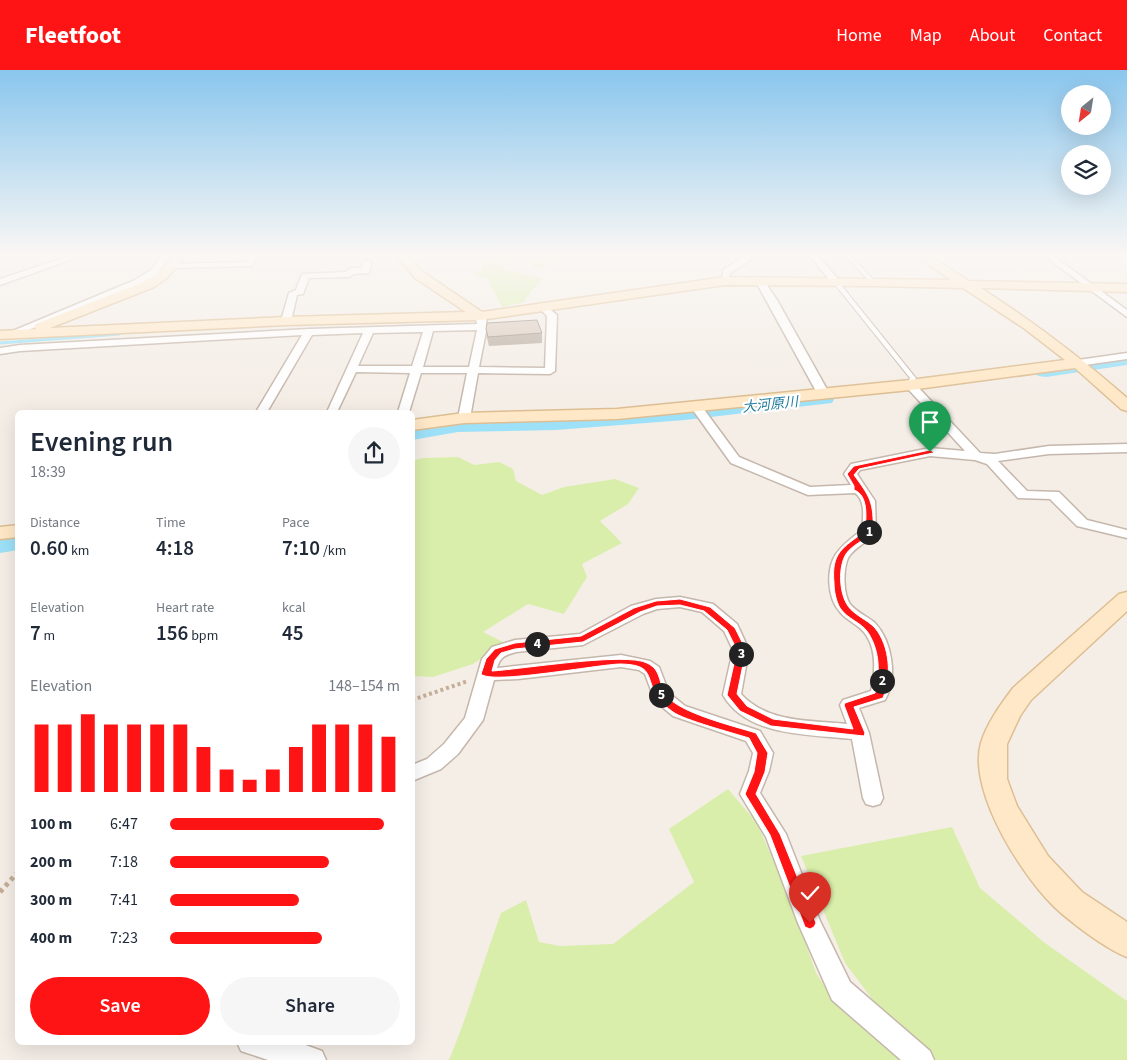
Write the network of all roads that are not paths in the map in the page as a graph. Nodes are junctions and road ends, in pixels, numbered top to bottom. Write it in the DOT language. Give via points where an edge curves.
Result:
graph roads {
  1 [pos="89,301"];
  2 [pos="107,301"];
  3 [pos="291,301"];
  4 [pos="454,301"];
  5 [pos="577,301"];
  6 [pos="773,301"];
  7 [pos="851,301"];
  8 [pos="991,301"];
  9 [pos="1109,301"];
  10 [pos="542,306"];
  11 [pos="1127,314"];
  12 [pos="286,321"];
  13 [pos="481,322"];
  14 [pos="429,329"];
  15 [pos="369,331"];
  16 [pos="309,332"];
  17 [pos="31,334"];
  18 [pos="4,335"];
  19 [pos="0,351"];
  20 [pos="1127,356"];
  21 [pos="1078,363"];
  22 [pos="351,369"];
  23 [pos="416,370"];
  24 [pos="473,370"];
  25 [pos="914,388"];
  26 [pos="823,393"];
  27 [pos="696,406"];
  28 [pos="1127,406"];
  29 [pos="263,410"];
  30 [pos="333,410"];
  31 [pos="404,410"];
  32 [pos="464,418"];
  33 [pos="415,425"];
  34 [pos="1127,448"];
  35 [pos="976,456"];
  36 [pos="857,488"];
  37 [pos="15,532"];
  38 [pos="0,534"];
  39 [pos="1127,534"];
  40 [pos="1125,603"];
  41 [pos="486,674"];
  42 [pos="860,733"];
  43 [pos="415,772"];
  44 [pos="873,798"];
  45 [pos="1127,941"];
  46 [pos="261,1045"];
  47 [pos="314,1060"];
  48 [pos="921,1060"];
  1 -- 18 [label="street"];
  2 -- 17 [label="street" via="38,328"];
  3 -- 12 [label="street"];
  4 -- 13 [label="street"];
  5 -- 10 [label="street"];
  6 -- 26 [label="street"];
  7 -- 25 [label="lane" via="914,378"];
  8 -- 21 [label="street"];
  9 -- 11 [label="street"];
  10 -- 13 [label="street"];
  10 -- 24 [label="street" via="552,314 550,371"];
  12 -- 13 [label="street"];
  12 -- 17 [label="street"];
  13 -- 14 [label="street"];
  13 -- 24 [label="street"];
  14 -- 15 [label="street"];
  14 -- 23 [label="street"];
  15 -- 16 [label="street"];
  15 -- 22 [label="street"];
  16 -- 19 [label="street"];
  16 -- 29 [label="street"];
  17 -- 18 [label="street"];
  20 -- 21 [label="street"];
  21 -- 25 [label="street"];
  21 -- 28 [label="street"];
  22 -- 23 [label="street"];
  22 -- 30 [label="street"];
  23 -- 24 [label="street"];
  23 -- 31 [label="street"];
  24 -- 32 [label="street"];
  25 -- 26 [label="street"];
  25 -- 35 [label="street"];
  26 -- 27 [label="street"];
  27 -- 32 [label="street" via="608,414"];
  27 -- 36 [label="street" via="735,460 808,491"];
  32 -- 33 [label="street"];
  34 -- 35 [label="street" via="1049,450 995,458"];
  35 -- 36 [label="street" via="930,452 856,467 850,474"];
  35 -- 39 [label="street" via="991,461 1023,495 1054,495 1082,523"];
  36 -- 42 [label="street" via="867,499 869,532 844,552 836,567 838,591 844,607 872,630 880,648 884,672 879,695 849,705"];
  37 -- 38 [label="street"];
  40 -- 45 [label="street" via="1018,700 994,744 993,778 1004,810 1038,865 1070,902"];
  41 -- 42 [label="street" via="491,659 498,651 515,646 583,639 637,610 680,602 707,608 731,628 741,650 732,695 744,709 771,722"];
  41 -- 43 [label="street" via="474,720 434,764"];
  41 -- 48 [label="street" via="621,661 644,665 653,671 661,696 679,711 753,736 763,753 750,794 775,834 841,991"];
  42 -- 44 [label="street"];
  46 -- 47 [label="street"];
}
